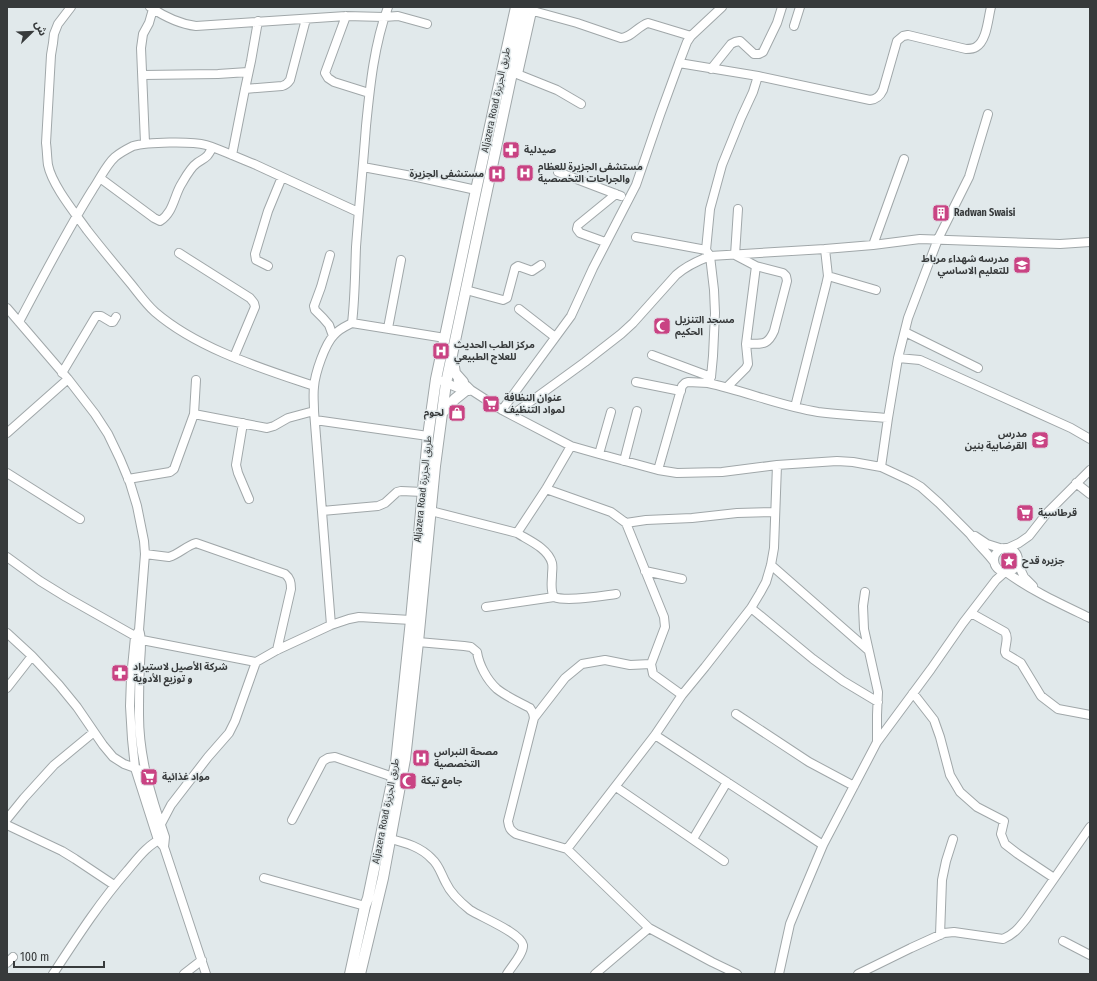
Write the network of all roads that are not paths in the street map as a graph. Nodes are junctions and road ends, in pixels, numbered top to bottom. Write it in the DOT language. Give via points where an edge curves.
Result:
graph roads {
  1 [pos="70,7"];
  2 [pos="388,7"];
  3 [pos="722,7"];
  4 [pos="782,7"];
  5 [pos="800,7"];
  6 [pos="991,7"];
  7 [pos="152,8"];
  8 [pos="527,8"];
  9 [pos="346,16"];
  10 [pos="384,17"];
  11 [pos="306,19"];
  12 [pos="258,21"];
  13 [pos="427,24"];
  14 [pos="794,26"];
  15 [pos="691,36"];
  16 [pos="679,63"];
  17 [pos="711,69"];
  18 [pos="248,72"];
  19 [pos="515,73"];
  20 [pos="143,75"];
  21 [pos="758,76"];
  22 [pos="245,89"];
  23 [pos="370,94"];
  24 [pos="581,104"];
  25 [pos="988,114"];
  26 [pos="145,144"];
  27 [pos="212,148"];
  28 [pos="232,156"];
  29 [pos="904,159"];
  30 [pos="363,167"];
  31 [pos="558,172"];
  32 [pos="282,177"];
  33 [pos="100,178"];
  34 [pos="476,190"];
  35 [pos="616,194"];
  36 [pos="628,198"];
  37 [pos="738,210"];
  38 [pos="358,212"];
  39 [pos="77,216"];
  40 [pos="636,237"];
  41 [pos="938,239"];
  42 [pos="605,242"];
  43 [pos="1090,242"];
  44 [pos="873,244"];
  45 [pos="825,249"];
  46 [pos="179,253"];
  47 [pos="708,253"];
  48 [pos="330,255"];
  49 [pos="735,255"];
  50 [pos="402,260"];
  51 [pos="541,265"];
  52 [pos="268,266"];
  53 [pos="756,266"];
  54 [pos="828,276"];
  55 [pos="466,290"];
  56 [pos="876,290"];
  57 [pos="519,309"];
  58 [pos="8,311"];
  59 [pos="116,317"];
  60 [pos="19,322"];
  61 [pos="352,323"];
  62 [pos="388,328"];
  63 [pos="905,332"];
  64 [pos="333,336"];
  65 [pos="555,337"];
  66 [pos="445,338"];
  67 [pos="746,344"];
  68 [pos="652,355"];
  69 [pos="234,357"];
  70 [pos="452,357"];
  71 [pos="898,358"];
  72 [pos="978,368"];
  73 [pos="62,373"];
  74 [pos="442,377"];
  75 [pos="68,379"];
  76 [pos="196,380"];
  77 [pos="709,380"];
  78 [pos="636,382"];
  79 [pos="314,386"];
  80 [pos="727,387"];
  81 [pos="466,388"];
  82 [pos="681,391"];
  83 [pos="795,407"];
  84 [pos="502,410"];
  85 [pos="637,411"];
  86 [pos="314,412"];
  87 [pos="611,412"];
  88 [pos="194,414"];
  89 [pos="442,414"];
  90 [pos="512,415"];
  91 [pos="888,418"];
  92 [pos="315,420"];
  93 [pos="243,423"];
  94 [pos="7,433"];
  95 [pos="428,436"];
  96 [pos="1090,439"];
  97 [pos="571,446"];
  98 [pos="599,454"];
  99 [pos="624,461"];
  100 [pos="777,465"];
  101 [pos="882,468"];
  102 [pos="658,470"];
  103 [pos="1090,470"];
  104 [pos="7,473"];
  105 [pos="128,479"];
  106 [pos="1076,483"];
  107 [pos="546,489"];
  108 [pos="423,492"];
  109 [pos="1090,494"];
  110 [pos="249,499"];
  111 [pos="322,511"];
  112 [pos="431,511"];
  113 [pos="774,512"];
  114 [pos="80,519"];
  115 [pos="626,523"];
  116 [pos="517,533"];
  117 [pos="970,534"];
  118 [pos="1025,539"];
  119 [pos="1004,549"];
  120 [pos="145,554"];
  121 [pos="7,557"];
  122 [pos="1017,559"];
  123 [pos="994,563"];
  124 [pos="771,565"];
  125 [pos="645,571"];
  126 [pos="1006,572"];
  127 [pos="682,579"];
  128 [pos="987,591"];
  129 [pos="865,592"];
  130 [pos="616,594"];
  131 [pos="554,597"];
  132 [pos="1046,597"];
  133 [pos="486,607"];
  134 [pos="750,608"];
  135 [pos="971,613"];
  136 [pos="1090,618"];
  137 [pos="411,620"];
  138 [pos="331,625"];
  139 [pos="7,633"];
  140 [pos="138,636"];
  141 [pos="418,642"];
  142 [pos="277,650"];
  143 [pos="868,650"];
  144 [pos="32,656"];
  145 [pos="256,662"];
  146 [pos="651,664"];
  147 [pos="7,688"];
  148 [pos="913,693"];
  149 [pos="682,695"];
  150 [pos="878,702"];
  151 [pos="736,714"];
  152 [pos="1090,715"];
  153 [pos="534,718"];
  154 [pos="94,732"];
  155 [pos="656,735"];
  156 [pos="877,742"];
  157 [pos="135,768"];
  158 [pos="145,770"];
  159 [pos="393,777"];
  160 [pos="727,782"];
  161 [pos="616,786"];
  162 [pos="854,786"];
  163 [pos="154,802"];
  164 [pos="171,805"];
  165 [pos="7,820"];
  166 [pos="292,820"];
  167 [pos="161,824"];
  168 [pos="7,825"];
  169 [pos="1090,827"];
  170 [pos="162,838"];
  171 [pos="391,839"];
  172 [pos="693,839"];
  173 [pos="953,839"];
  174 [pos="823,845"];
  175 [pos="567,849"];
  176 [pos="724,861"];
  177 [pos="264,878"];
  178 [pos="1054,878"];
  179 [pos="114,885"];
  180 [pos="365,906"];
  181 [pos="649,928"];
  182 [pos="940,935"];
  183 [pos="1063,941"];
  184 [pos="1090,955"];
  185 [pos="202,960"];
  186 [pos="53,974"];
  187 [pos="184,974"];
  188 [pos="206,974"];
  189 [pos="350,974"];
  190 [pos="360,974"];
  191 [pos="507,974"];
  192 [pos="595,974"];
  193 [pos="738,974"];
  194 [pos="779,974"];
  195 [pos="858,974"];
  1 -- 39 [label="street" via="54,34 47,154 53,178"];
  2 -- 10 [label="street"];
  3 -- 15 [label="street"];
  4 -- 17 [label="street" via="764,52 754,54 740,41 735,42"];
  5 -- 14 [label="street"];
  6 -- 21 [label="street" via="986,31 978,46 973,48 966,49 903,36 897,41 883,90 875,99"];
  7 -- 12 [label="street" via="170,19 187,25"];
  7 -- 20 [label="street" via="150,23 141,40"];
  8 -- 15 [label="street" via="621,38 626,38 648,23"];
  8 -- 19 [label="main road, Aljazera Road طريق الجزيزة"];
  8 -- 34 [label="main road, Aljazera Road طريق الجزيزة"];
  9 -- 10 [label="street"];
  9 -- 11 [label="street"];
  9 -- 23 [label="street" via="325,73 334,82"];
  10 -- 13 [label="street" via="398,16"];
  10 -- 23 [label="street" via="373,66"];
  11 -- 12 [label="street"];
  11 -- 22 [label="street" via="288,83 282,86"];
  12 -- 18 [label="street"];
  15 -- 16 [label="street"];
  16 -- 17 [label="street"];
  16 -- 36 [label="street" via="636,185"];
  17 -- 21 [label="street"];
  18 -- 20 [label="street"];
  18 -- 22 [label="street"];
  19 -- 24 [label="street" via="557,90"];
  19 -- 55 [label="main road, Aljazera Road طريق الجزيزة"];
  20 -- 26 [label="street"];
  21 -- 47 [label="street" via="722,165 710,209"];
  22 -- 28 [label="street"];
  23 -- 30 [label="street"];
  25 -- 41 [label="street" via="969,177"];
  26 -- 27 [label="street" via="201,144"];
  26 -- 33 [label="street" via="124,150 114,158"];
  27 -- 28 [label="street"];
  27 -- 33 [label="street" via="209,155 197,163 181,184 166,217 160,220"];
  28 -- 32 [label="street"];
  29 -- 44 [label="street"];
  30 -- 34 [label="street"];
  30 -- 38 [label="street"];
  31 -- 35 [label="street"];
  32 -- 38 [label="street"];
  32 -- 52 [label="street" via="255,254 256,260"];
  33 -- 39 [label="street"];
  34 -- 66 [label="main road, Aljazera Road طريق الجزيزة"];
  35 -- 36 [label="street"];
  35 -- 42 [label="street" via="578,225 577,229 580,233"];
  36 -- 42 [label="street"];
  37 -- 49 [label="street"];
  38 -- 61 [label="street"];
  39 -- 60 [label="street"];
  39 -- 69 [label="street" via="124,277 154,310 203,343"];
  40 -- 47 [label="street"];
  41 -- 43 [label="street" via="1060,244"];
  41 -- 44 [label="street" via="920,238"];
  41 -- 63 [label="street"];
  42 -- 65 [label="street" via="575,309"];
  44 -- 45 [label="street"];
  45 -- 49 [label="street"];
  45 -- 54 [label="street"];
  46 -- 69 [label="street" via="254,303 255,307"];
  47 -- 49 [label="street"];
  47 -- 77 [label="street" via="715,314 715,341"];
  47 -- 90 [label="street" via="682,269 621,334"];
  48 -- 64 [label="street" via="314,306 324,318"];
  49 -- 53 [label="street"];
  50 -- 62 [label="street"];
  51 -- 55 [label="street" via="532,271 518,266 505,300"];
  53 -- 67 [label="street"];
  53 -- 67 [label="street" via="783,273 787,281 771,339 767,343"];
  54 -- 56 [label="street"];
  54 -- 83 [label="street"];
  55 -- 70 [label="main road, Aljazera Road طريق الجزيزة"];
  57 -- 65 [label="street"];
  58 -- 60 [label="street"];
  59 -- 73 [label="street" via="111,322 96,316"];
  60 -- 73 [label="street"];
  61 -- 62 [label="street"];
  61 -- 64 [label="street"];
  62 -- 66 [label="street"];
  63 -- 71 [label="street"];
  63 -- 72 [label="street"];
  64 -- 79 [label="street" via="318,368"];
  65 -- 84 [label="street"];
  66 -- 74 [label="main road, Aljazera Road طريق الجزيزة"];
  67 -- 80 [label="street" via="748,364"];
  68 -- 77 [label="street"];
  69 -- 79 [label="street"];
  70 -- 74 [label="main road, Aljazera Road طريق الجزيزة"];
  70 -- 81 [label="main road" via="456,373"];
  71 -- 91 [label="street"];
  71 -- 96 [label="street" via="920,360"];
  73 -- 75 [label="street"];
  74 -- 81 [label="street"];
  74 -- 89 [label="main road, Aljazera Road طريق الجزيزة"];
  74 -- 95 [label="main road, Aljazera Road طريق الجزيزة"];
  75 -- 94 [label="street"];
  75 -- 105 [label="street" via="102,424"];
  76 -- 88 [label="street"];
  77 -- 80 [label="street"];
  77 -- 82 [label="street" via="685,383"];
  78 -- 82 [label="street"];
  79 -- 86 [label="street"];
  80 -- 83 [label="street"];
  81 -- 84 [label="street"];
  81 -- 89 [label="main road"];
  82 -- 102 [label="street"];
  83 -- 91 [label="street" via="818,412"];
  84 -- 90 [label="street"];
  85 -- 99 [label="street"];
  86 -- 92 [label="street"];
  86 -- 93 [label="street" via="288,418 267,428"];
  87 -- 98 [label="street"];
  88 -- 93 [label="street"];
  88 -- 105 [label="street" via="172,471"];
  89 -- 112 [label="main road, Aljazera Road طريق الجزيزة"];
  90 -- 97 [label="street"];
  91 -- 101 [label="street"];
  92 -- 95 [label="street"];
  92 -- 111 [label="street"];
  93 -- 110 [label="street" via="236,465"];
  95 -- 108 [label="main road, Aljazera Road طريق الجزيزة"];
  97 -- 98 [label="street"];
  97 -- 107 [label="street"];
  98 -- 99 [label="street"];
  99 -- 102 [label="street"];
  100 -- 101 [label="street" via="837,461"];
  100 -- 102 [label="street" via="711,473"];
  100 -- 113 [label="street"];
  101 -- 117 [label="street" via="921,487"];
  103 -- 106 [label="street"];
  104 -- 114 [label="street"];
  105 -- 120 [label="street" via="142,528"];
  106 -- 109 [label="street"];
  106 -- 118 [label="street"];
  107 -- 115 [label="street" via="611,512"];
  107 -- 116 [label="street"];
  108 -- 111 [label="street" via="397,492 378,506"];
  108 -- 137 [label="main road, Aljazera Road طريق الجزيزة"];
  111 -- 138 [label="street"];
  112 -- 116 [label="street"];
  112 -- 141 [label="main road, Aljazera Road طريق الجزيزة"];
  113 -- 115 [label="street"];
  113 -- 124 [label="street" via="774,548"];
  115 -- 125 [label="street"];
  116 -- 131 [label="street" via="550,558 551,588"];
  117 -- 119 [label="street" via="987,544"];
  117 -- 123 [label="street"];
  118 -- 119 [label="street"];
  118 -- 122 [label="street"];
  119 -- 122 [label="street" via="1011,550"];
  119 -- 123 [label="street" via="996,554"];
  120 -- 140 [label="street"];
  120 -- 142 [label="street" via="173,556 196,543 285,574 290,578 291,588"];
  121 -- 140 [label="street" via="66,597"];
  122 -- 126 [label="street" via="1014,569"];
  122 -- 132 [label="street" via="1024,577"];
  123 -- 126 [label="street" via="999,570"];
  123 -- 128 [label="street"];
  124 -- 134 [label="street" via="766,582"];
  124 -- 143 [label="street"];
  125 -- 127 [label="street"];
  125 -- 146 [label="street" via="664,617 665,626"];
  126 -- 128 [label="street"];
  126 -- 132 [label="street"];
  128 -- 135 [label="street"];
  129 -- 143 [label="street" via="864,629"];
  130 -- 131 [label="street" via="580,598"];
  131 -- 133 [label="street"];
  132 -- 136 [label="street"];
  134 -- 149 [label="street"];
  134 -- 150 [label="street" via="813,659"];
  135 -- 148 [label="street"];
  135 -- 152 [label="street" via="1007,634 1004,652 1021,663 1041,696 1058,709"];
  137 -- 138 [label="street" via="359,617"];
  137 -- 159 [label="main road, Aljazera Road طريق الجزيزة"];
  138 -- 142 [label="street"];
  139 -- 144 [label="street"];
  140 -- 145 [label="street"];
  140 -- 157 [label="street" via="131,678 130,706"];
  140 -- 158 [label="street" via="139,716"];
  141 -- 153 [label="street" via="471,648 477,652 484,672 497,689 530,708"];
  141 -- 171 [label="main road, Aljazera Road طريق الجزيزة" via="405,759"];
  142 -- 145 [label="street"];
  143 -- 150 [label="street"];
  144 -- 147 [label="street"];
  144 -- 154 [label="street" via="77,707"];
  145 -- 164 [label="street" via="229,734"];
  146 -- 149 [label="street" via="653,674"];
  146 -- 153 [label="street" via="630,665 605,660 582,664 565,678"];
  148 -- 156 [label="street"];
  148 -- 178 [label="street" via="934,720 950,775 960,792 977,807 1004,821 1001,834 1005,844"];
  149 -- 155 [label="street"];
  150 -- 156 [label="street"];
  151 -- 162 [label="street" via="809,762"];
  153 -- 175 [label="street" via="510,808 509,828 516,834"];
  154 -- 157 [label="street" via="113,757"];
  154 -- 165 [label="street" via="54,765"];
  155 -- 160 [label="street"];
  155 -- 161 [label="street"];
  156 -- 162 [label="street"];
  157 -- 158 [label="street"];
  157 -- 170 [label="street"];
  158 -- 163 [label="street"];
  159 -- 166 [label="street" via="335,757 328,758 323,761"];
  159 -- 180 [label="main road, Aljazera Road طريق الجزيزة"];
  160 -- 172 [label="street"];
  160 -- 174 [label="street"];
  161 -- 172 [label="street"];
  161 -- 175 [label="street"];
  162 -- 174 [label="street"];
  163 -- 164 [label="street"];
  163 -- 167 [label="street"];
  164 -- 167 [label="street"];
  167 -- 170 [label="street"];
  168 -- 179 [label="street" via="62,851"];
  169 -- 178 [label="street"];
  170 -- 179 [label="street" via="146,848"];
  170 -- 185 [label="street"];
  171 -- 190 [label="main road, Aljazera Road طريق الجزيزة"];
  171 -- 191 [label="street" via="410,845 433,859 460,902 477,915 520,939 522,948"];
  172 -- 176 [label="street"];
  173 -- 182 [label="street" via="942,880"];
  174 -- 194 [label="street" via="790,924"];
  175 -- 181 [label="street"];
  177 -- 180 [label="street"];
  178 -- 182 [label="street" via="1017,931 1003,939 954,932"];
  179 -- 186 [label="street"];
  180 -- 189 [label="main road, Aljazera Road طريق الجزيزة"];
  181 -- 192 [label="street"];
  181 -- 193 [label="street"];
  182 -- 195 [label="street"];
  183 -- 184 [label="street"];
  185 -- 187 [label="street"];
  185 -- 188 [label="street"];
}
